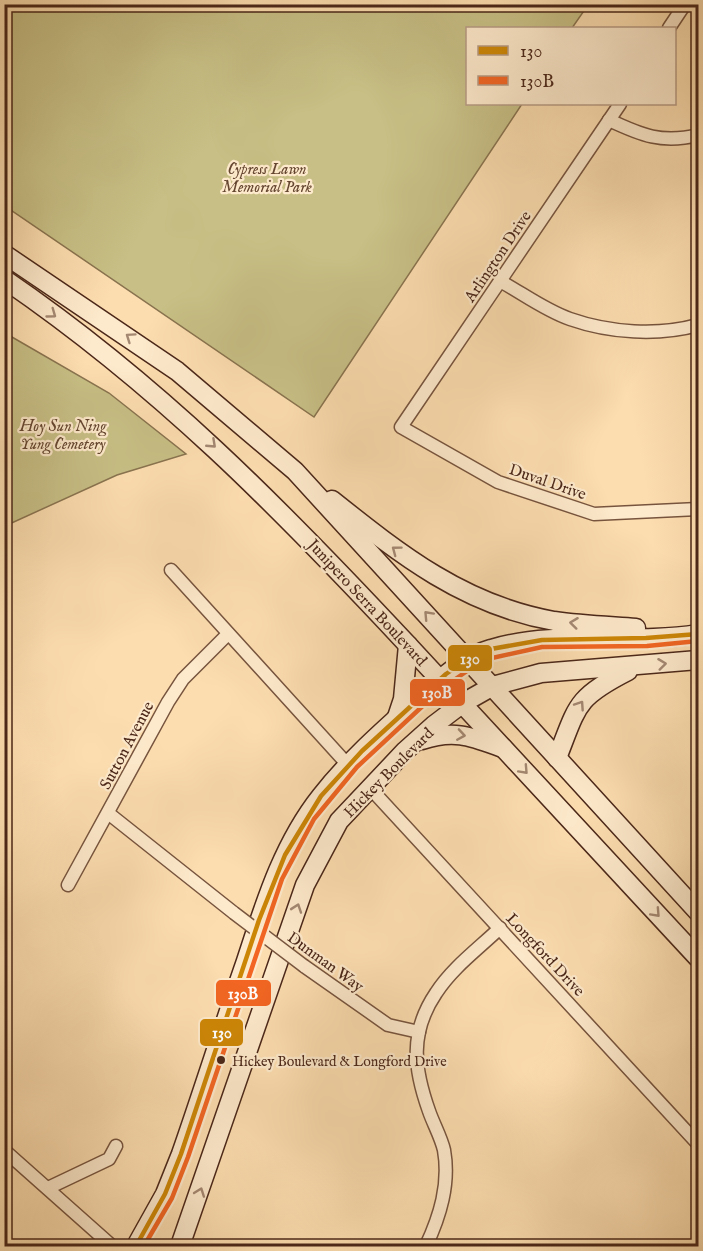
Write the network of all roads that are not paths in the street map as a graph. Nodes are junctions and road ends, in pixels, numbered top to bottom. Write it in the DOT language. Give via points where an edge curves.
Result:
graph roads {
  1 [pos="685,4"];
  2 [pos="670,27"];
  3 [pos="619,105"];
  4 [pos="609,120"];
  5 [pos="699,135"];
  6 [pos="4,254"];
  7 [pos="4,279"];
  8 [pos="500,281"];
  9 [pos="699,325"];
  10 [pos="401,427"];
  11 [pos="296,471"];
  12 [pos="699,509"];
  13 [pos="171,570"];
  14 [pos="228,634"];
  15 [pos="699,634"];
  16 [pos="673,637"];
  17 [pos="408,645"];
  18 [pos="468,658"];
  19 [pos="699,660"];
  20 [pos="634,667"];
  21 [pos="442,680"];
  22 [pos="493,686"];
  23 [pos="463,703"];
  24 [pos="397,718"];
  25 [pos="415,742"];
  26 [pos="505,749"];
  27 [pos="557,758"];
  28 [pos="348,765"];
  29 [pos="370,788"];
  30 [pos="108,813"];
  31 [pos="68,885"];
  32 [pos="699,912"];
  33 [pos="500,928"];
  34 [pos="699,958"];
  35 [pos="419,1032"];
  36 [pos="699,1143"];
  37 [pos="116,1146"];
  38 [pos="4,1150"];
  39 [pos="48,1188"];
  40 [pos="112,1246"];
  41 [pos="136,1246"];
  42 [pos="180,1246"];
  43 [pos="426,1246"];
  1 -- 2 [label="street"];
  3 -- 4 [label="street, Arlington Drive"];
  4 -- 5 [label="street" via="645,137 681,140"];
  4 -- 8 [label="street, Arlington Drive"];
  11 -- 6 [label="main road, Junipero Serra Boulevard, one-way" via="177,371"];
  7 -- 17 [label="main road, Junipero Serra Boulevard, one-way" via="113,359 194,428 290,520"];
  8 -- 9 [label="street" via="568,319 614,330 675,331"];
  8 -- 10 [label="street, Arlington Drive"];
  10 -- 12 [label="street, Duval Drive" via="498,482 594,514"];
  16 -- 11 [label="main road, one-way" via="638,628 554,621 475,597 399,553"];
  18 -- 11 [label="main road, Junipero Serra Boulevard, one-way"];
  13 -- 14 [label="street"];
  14 -- 28 [label="street"];
  14 -- 30 [label="street, Sutton Avenue" via="183,679"];
  15 -- 16 [label="main road, Hickey Boulevard"];
  16 -- 18 [label="main road, Hickey Boulevard" via="524,642 492,648"];
  17 -- 21 [label="main road, Junipero Serra Boulevard"];
  17 -- 24 [label="main road" via="403,699"];
  18 -- 21 [label="main road, Hickey Boulevard"];
  18 -- 22 [label="main road, Junipero Serra Boulevard"];
  20 -- 19 [label="main road, Hickey Boulevard, one-way"];
  20 -- 22 [label="main road, Hickey Boulevard" via="541,673"];
  27 -- 20 [label="main road, one-way" via="577,706 590,691"];
  21 -- 23 [label="main road, Junipero Serra Boulevard"];
  21 -- 24 [label="main road, Hickey Boulevard"];
  22 -- 23 [label="main road, Hickey Boulevard"];
  22 -- 27 [label="main road, Junipero Serra Boulevard"];
  23 -- 25 [label="main road, Hickey Boulevard"];
  23 -- 26 [label="main road, Junipero Serra Boulevard"];
  24 -- 28 [label="main road, Hickey Boulevard"];
  25 -- 26 [label="main road, one-way" via="457,734"];
  25 -- 29 [label="main road, Hickey Boulevard"];
  26 -- 34 [label="main road, Junipero Serra Boulevard, one-way"];
  27 -- 32 [label="main road, Junipero Serra Boulevard"];
  28 -- 41 [label="main road, Hickey Boulevard" via="321,796 281,863 181,1154 165,1194"];
  29 -- 33 [label="street, Longford Drive"];
  42 -- 29 [label="main road, Hickey Boulevard, one-way" via="305,885 339,821"];
  30 -- 31 [label="street, Sutton Avenue"];
  30 -- 35 [label="street, Dunman Way, bridge" via="304,966 388,1025"];
  33 -- 35 [label="street" via="435,994"];
  33 -- 36 [label="street, Longford Drive"];
  35 -- 43 [label="street" via="417,1077 443,1149 446,1182 439,1219"];
  37 -- 39 [label="street" via="109,1159"];
  38 -- 39 [label="street"];
  39 -- 40 [label="street"];
}
